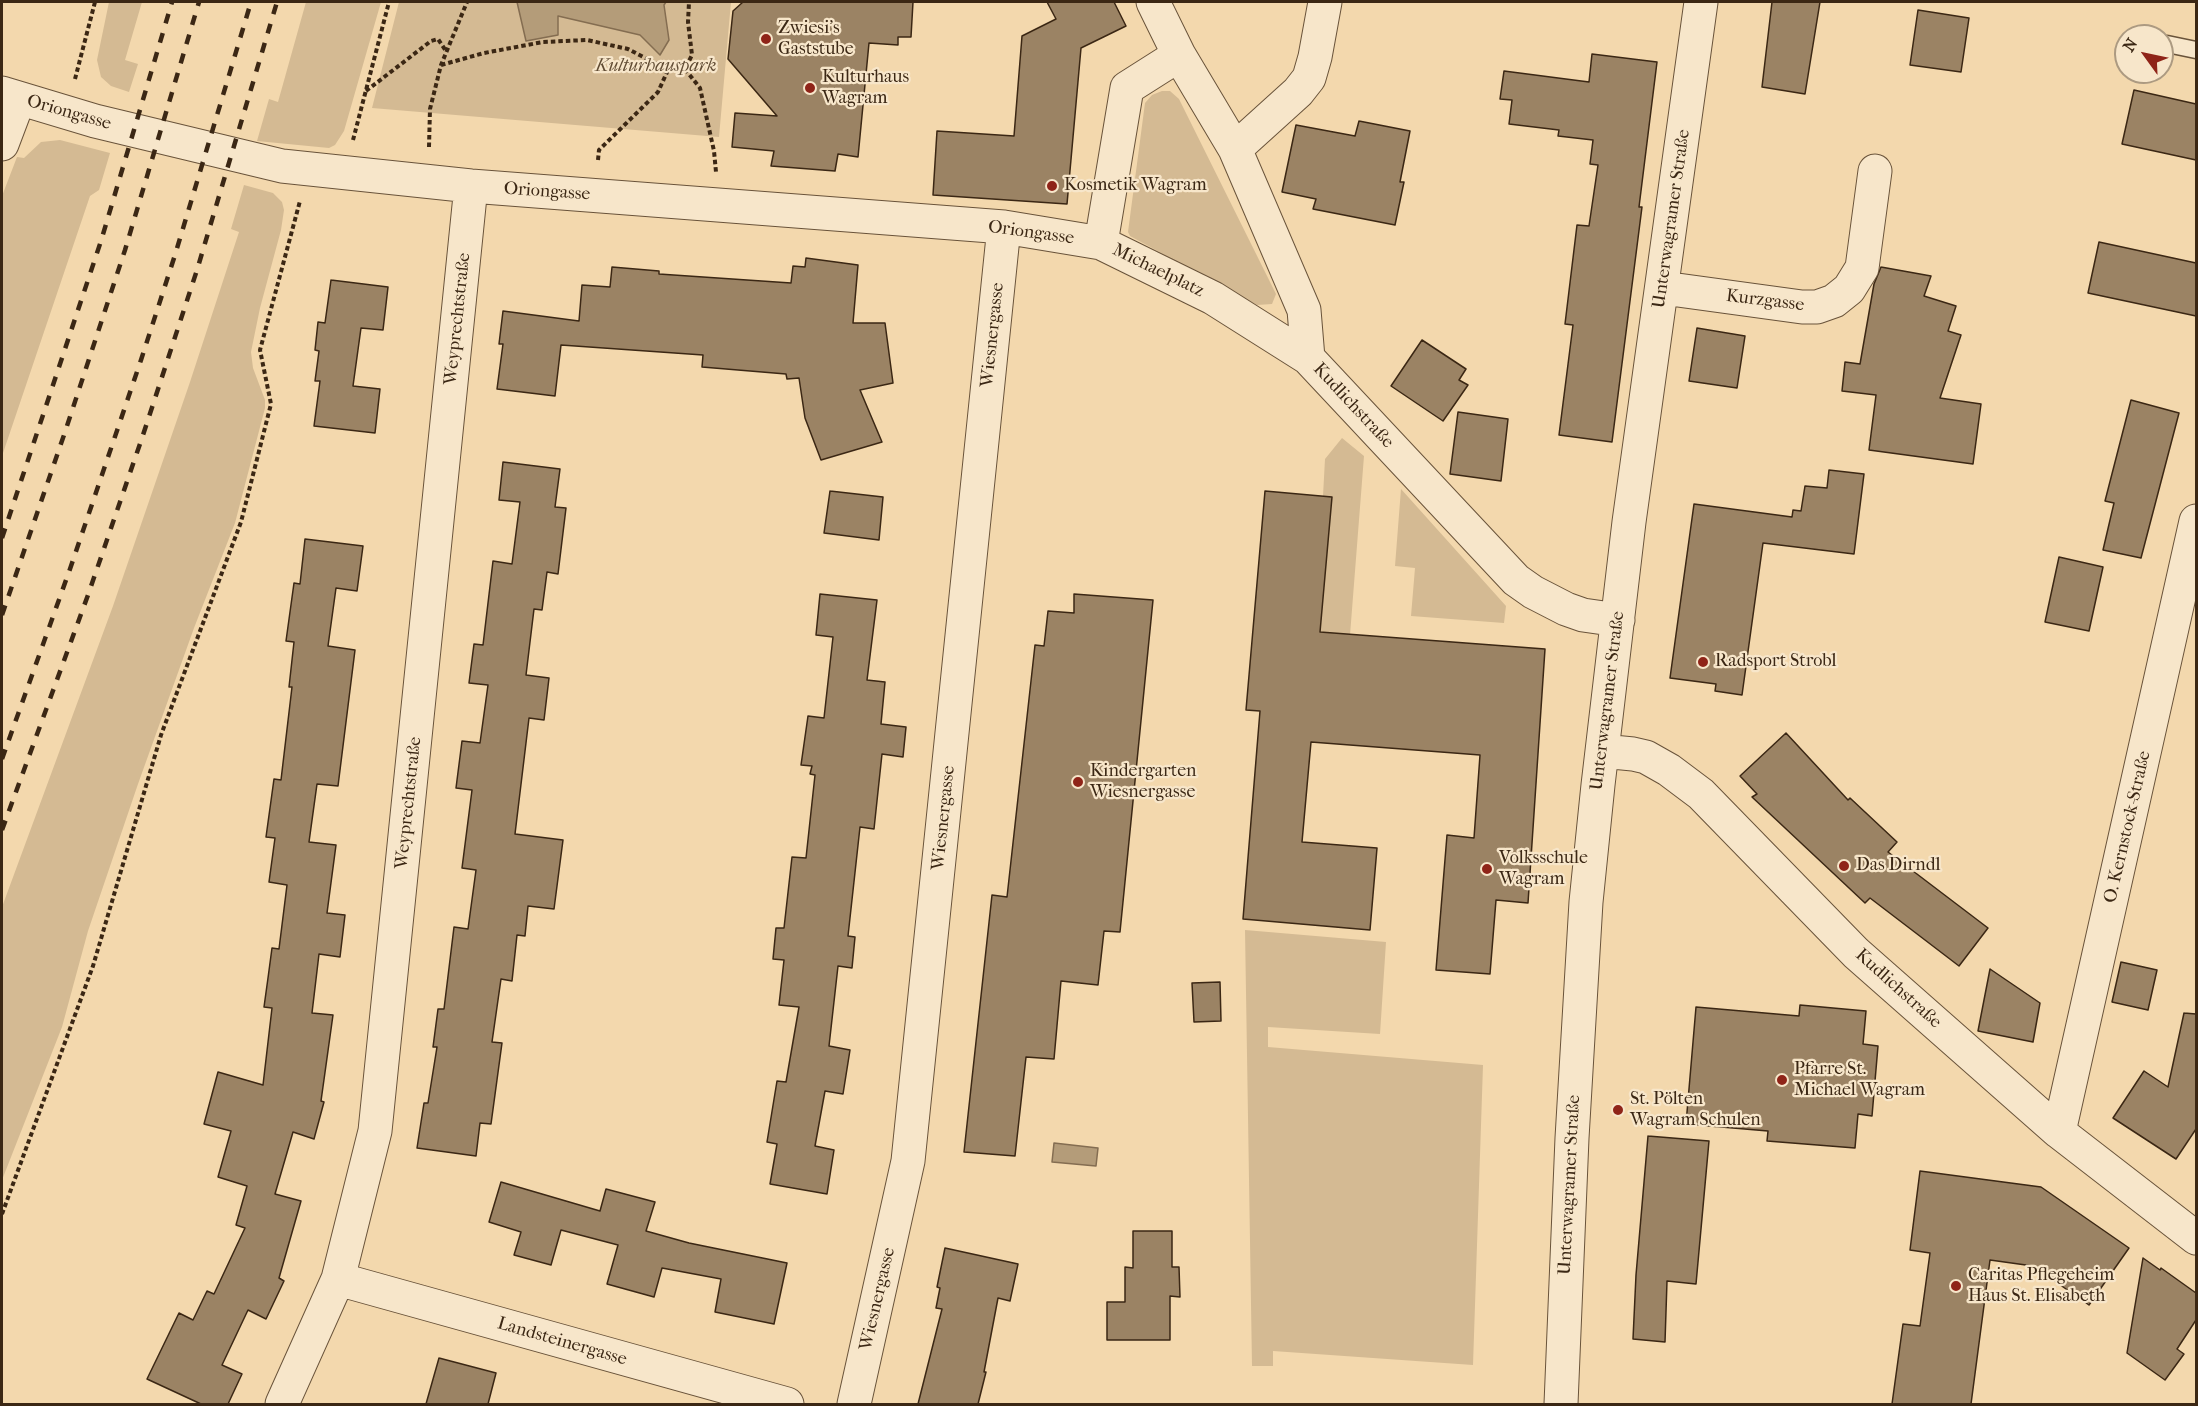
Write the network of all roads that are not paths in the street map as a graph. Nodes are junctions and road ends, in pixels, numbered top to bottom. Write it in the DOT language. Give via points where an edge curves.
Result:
graph roads {
  1 [pos="1153,2"];
  2 [pos="1325,2"];
  3 [pos="1701,2"];
  4 [pos="2174,45"];
  5 [pos="2196,50"];
  6 [pos="1179,55"];
  7 [pos="10,96"];
  8 [pos="2,144"];
  9 [pos="1235,149"];
  10 [pos="1875,171"];
  11 [pos="471,186"];
  12 [pos="1004,227"];
  13 [pos="1101,243"];
  14 [pos="1663,288"];
  15 [pos="1308,358"];
  16 [pos="2196,521"];
  17 [pos="1618,620"];
  18 [pos="1602,751"];
  19 [pos="2059,1132"];
  20 [pos="2196,1238"];
  21 [pos="338,1279"];
  22 [pos="282,1404"];
  23 [pos="787,1404"];
  24 [pos="854,1404"];
  25 [pos="1561,1404"];
  1 -- 6 [label="street, Kudlichstraße"];
  2 -- 9 [label="street" via="1309,78"];
  3 -- 14 [label="street, Unterwagramer Straße"];
  4 -- 5 [label="lane"];
  6 -- 9 [label="street, Kudlichstraße"];
  6 -- 13 [label="street, Michaelplatz" via="1127,88"];
  7 -- 8 [label="street"];
  7 -- 11 [label="street, Oriongasse" via="95,121 282,166"];
  9 -- 15 [label="street, Kudlichstraße" via="1304,310"];
  10 -- 14 [label="street, Kurzgasse" via="1862,268 1849,289 1834,301 1802,307"];
  11 -- 12 [label="street, Oriongasse"];
  11 -- 21 [label="street, Weyprechtstraße" via="375,1131"];
  12 -- 13 [label="street, Oriongasse"];
  12 -- 24 [label="street, Wiesnergasse" via="909,1161"];
  13 -- 15 [label="street, Michaelplatz" via="1213,298"];
  14 -- 17 [label="street, Unterwagramer Straße"];
  15 -- 17 [label="street, Kudlichstraße" via="1516,580 1566,609"];
  16 -- 19 [label="street, O. Kernstock-Straße"];
  17 -- 18 [label="street, Unterwagramer Straße"];
  18 -- 19 [label="street, Kudlichstraße" via="1646,757 1701,794 1856,953"];
  18 -- 25 [label="street, Unterwagramer Straße" via="1586,902"];
  19 -- 20 [label="street, Kudlichstraße"];
  21 -- 22 [label="street, Weyprechtstraße"];
  21 -- 23 [label="street, Landsteinergasse"];
}
